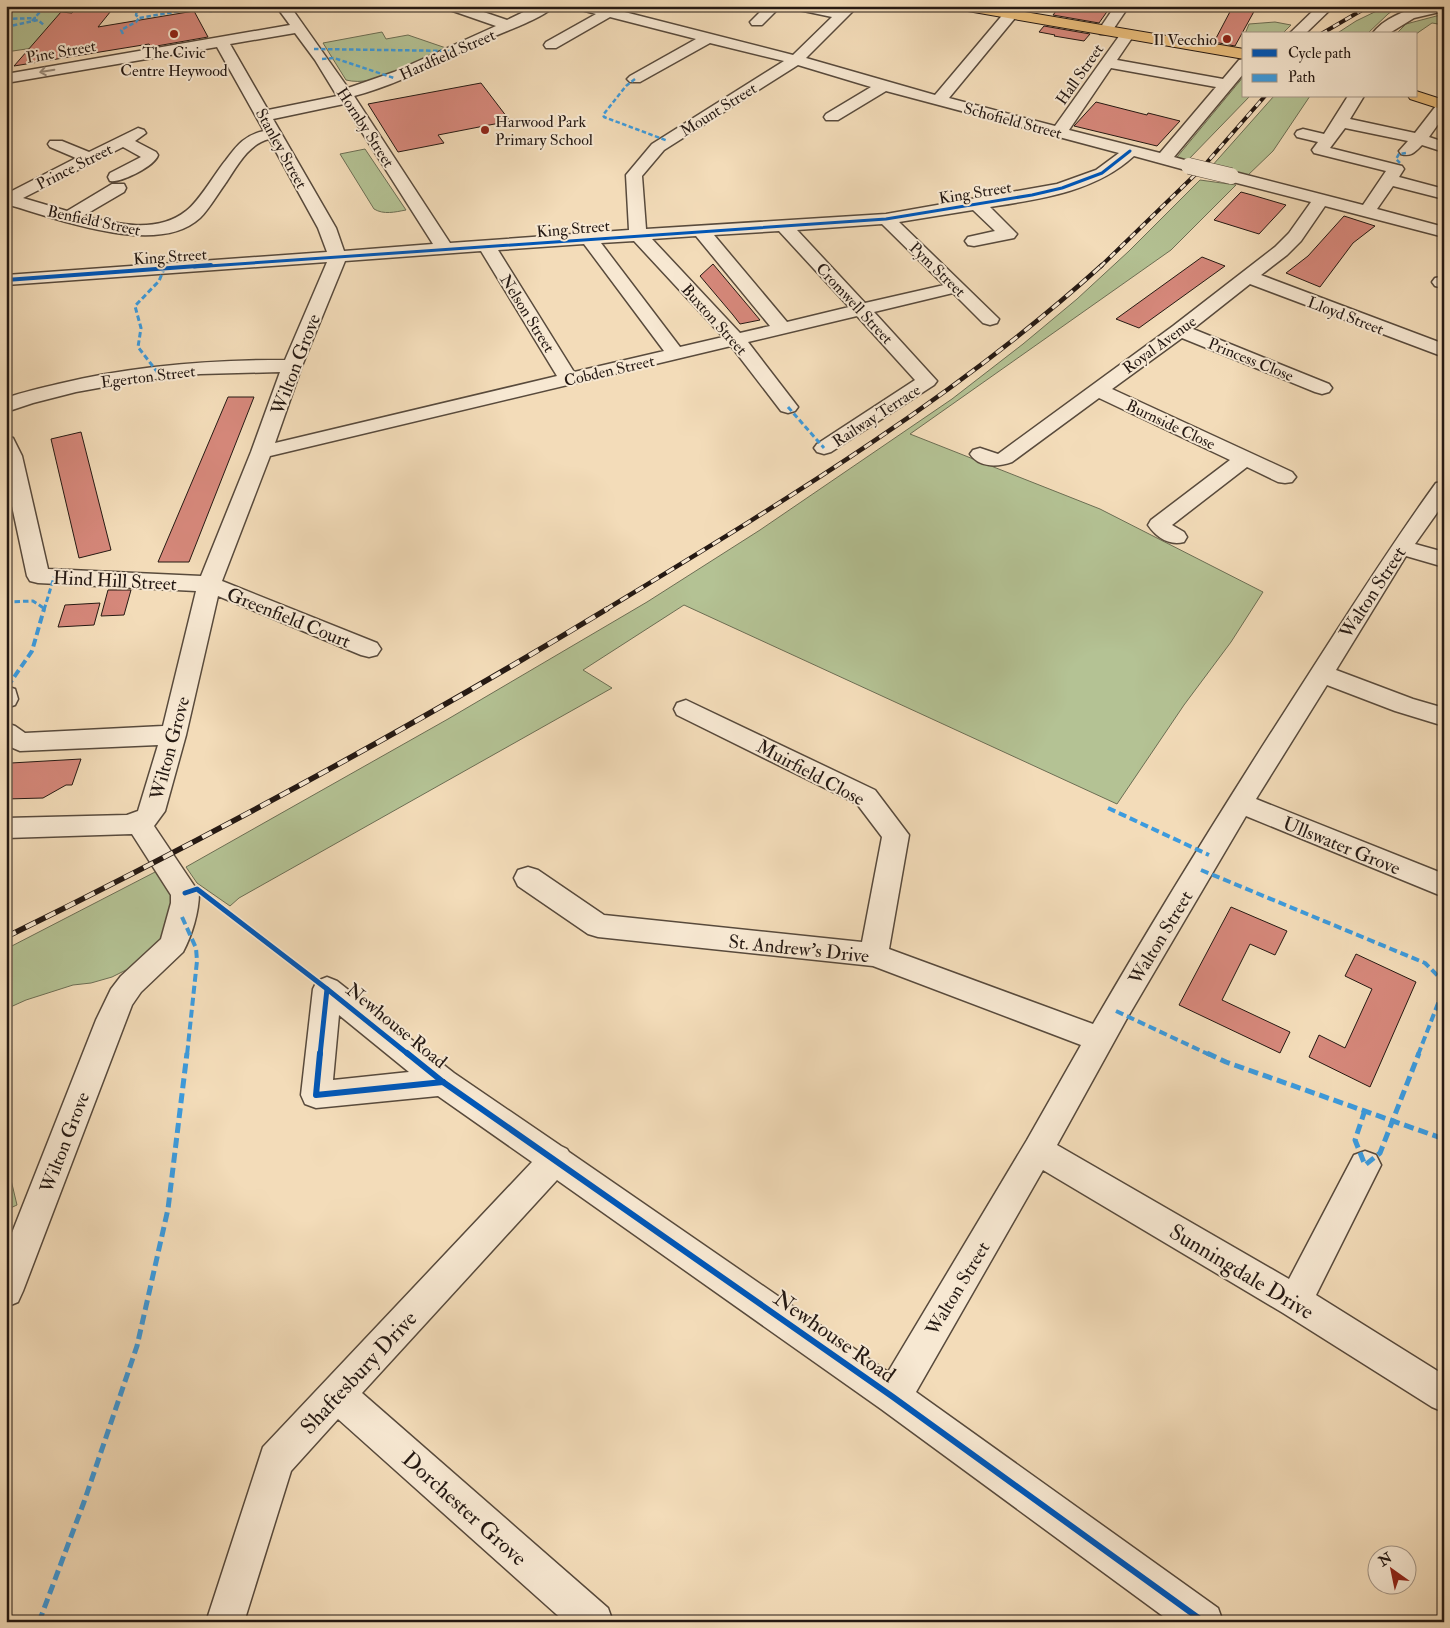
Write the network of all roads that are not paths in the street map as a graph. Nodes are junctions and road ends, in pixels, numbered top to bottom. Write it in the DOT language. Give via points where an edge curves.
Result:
graph roads {
  1 [pos="283,6"];
  2 [pos="452,6"];
  3 [pos="547,6"];
  4 [pos="582,6"];
  5 [pos="774,6"];
  6 [pos="799,6"];
  7 [pos="962,6"];
  8 [pos="1122,6"];
  9 [pos="1327,6"];
  10 [pos="1444,7"];
  11 [pos="847,10"];
  12 [pos="607,13"];
  13 [pos="1010,15"];
  14 [pos="757,22"];
  15 [pos="510,26"];
  16 [pos="299,28"];
  17 [pos="1105,31"];
  18 [pos="1298,32"];
  19 [pos="1381,32"];
  20 [pos="1127,35"];
  21 [pos="706,39"];
  22 [pos="221,41"];
  23 [pos="551,45"];
  24 [pos="1242,54"];
  25 [pos="796,60"];
  26 [pos="1108,63"];
  27 [pos="1242,65"];
  28 [pos="6,79"];
  29 [pos="635,79"];
  30 [pos="1226,84"];
  31 [pos="884,86"];
  32 [pos="345,96"];
  33 [pos="1418,97"];
  34 [pos="1355,98"];
  35 [pos="939,100"];
  36 [pos="1444,105"];
  37 [pos="264,116"];
  38 [pos="832,117"];
  39 [pos="1341,122"];
  40 [pos="1059,132"];
  41 [pos="138,133"];
  42 [pos="273,133"];
  43 [pos="1303,134"];
  44 [pos="1419,139"];
  45 [pos="1328,140"];
  46 [pos="123,141"];
  47 [pos="56,144"];
  48 [pos="1444,147"];
  49 [pos="1130,151"];
  50 [pos="88,157"];
  51 [pos="1163,160"];
  52 [pos="1398,166"];
  53 [pos="1444,194"];
  54 [pos="8,199"];
  55 [pos="1321,200"];
  56 [pos="977,204"];
  57 [pos="1367,212"];
  58 [pos="68,217"];
  59 [pos="886,220"];
  60 [pos="783,225"];
  61 [pos="702,232"];
  62 [pos="1444,232"];
  63 [pos="638,235"];
  64 [pos="590,240"];
  65 [pos="974,241"];
  66 [pos="487,247"];
  67 [pos="446,250"];
  68 [pos="338,257"];
  69 [pos="1249,277"];
  70 [pos="6,280"];
  71 [pos="957,287"];
  72 [pos="862,310"];
  73 [pos="990,319"];
  74 [pos="783,329"];
  75 [pos="1180,330"];
  76 [pos="735,338"];
  77 [pos="1444,351"];
  78 [pos="676,354"];
  79 [pos="292,366"];
  80 [pos="569,379"];
  81 [pos="927,381"];
  82 [pos="1322,388"];
  83 [pos="1097,390"];
  84 [pos="6,406"];
  85 [pos="788,407"];
  86 [pos="6,442"];
  87 [pos="824,448"];
  88 [pos="261,452"];
  89 [pos="980,454"];
  90 [pos="1244,459"];
  91 [pos="1285,477"];
  92 [pos="1444,488"];
  93 [pos="1176,537"];
  94 [pos="1401,547"];
  95 [pos="1444,560"];
  96 [pos="209,584"];
  97 [pos="369,649"];
  98 [pos="1320,673"];
  99 [pos="686,709"];
  100 [pos="1444,717"];
  101 [pos="6,732"];
  102 [pos="173,735"];
  103 [pos="1240,803"];
  104 [pos="139,822"];
  105 [pos="6,828"];
  106 [pos="528,878"];
  107 [pos="1444,886"];
  108 [pos="874,955"];
  109 [pos="1100,1039"];
  110 [pos="444,1082"];
  111 [pos="1038,1150"];
  112 [pos="556,1159"];
  113 [pos="1365,1165"];
  114 [pos="6,1291"];
  115 [pos="1295,1301"];
  116 [pos="337,1394"];
  117 [pos="1444,1395"];
  118 [pos="892,1397"];
  119 [pos="225,1622"];
  120 [pos="594,1622"];
  121 [pos="1204,1622"];
  1 -- 16 [label="street, Hornby Street"];
  2 -- 15 [label="street"];
  3 -- 15 [label="street, Hardfield Street"];
  4 -- 12 [label="street, Schofield Street"];
  5 -- 14 [label="street"];
  6 -- 11 [label="street"];
  7 -- 13 [label="main road"];
  8 -- 17 [label="street"];
  9 -- 18 [label="street"];
  10 -- 19 [label="street" via="1407,15"];
  11 -- 25 [label="street, Mount Street"];
  12 -- 21 [label="street, Schofield Street"];
  12 -- 23 [label="street"];
  13 -- 17 [label="main road"];
  13 -- 35 [label="street"];
  15 -- 32 [label="street, Hardfield Street"];
  16 -- 22 [label="street, Pine Street"];
  16 -- 32 [label="street, Hornby Street"];
  17 -- 20 [label="main road"];
  20 -- 24 [label="main road"];
  20 -- 26 [label="street, Hall Street"];
  21 -- 25 [label="street, Schofield Street"];
  21 -- 29 [label="street"];
  22 -- 28 [label="street, Pine Street, one-way"];
  22 -- 37 [label="street, Stanley Street"];
  25 -- 31 [label="street, Schofield Street"];
  25 -- 63 [label="street, Mount Street" via="658,147 634,175"];
  26 -- 30 [label="street"];
  26 -- 40 [label="street, Hall Street"];
  27 -- 30 [label="street"];
  30 -- 51 [label="street"];
  31 -- 35 [label="street, Schofield Street"];
  31 -- 38 [label="street"];
  32 -- 37 [label="street, Hardfield Street"];
  32 -- 67 [label="street, Hornby Street"];
  33 -- 36 [label="main road"];
  34 -- 39 [label="street"];
  35 -- 40 [label="street, Schofield Street"];
  36 -- 44 [label="street"];
  37 -- 42 [label="street, Stanley Street"];
  39 -- 44 [label="street"];
  39 -- 45 [label="street"];
  40 -- 49 [label="street, Schofield Street"];
  41 -- 46 [label="street, Prince Street"];
  42 -- 58 [label="street, Benfield Street" via="257,137 244,146 194,214 183,223 142,231"];
  42 -- 68 [label="street, Stanley Street" via="327,228"];
  43 -- 45 [label="street"];
  44 -- 48 [label="street"];
  44 -- 52 [label="street"];
  45 -- 52 [label="street" via="1320,150"];
  46 -- 50 [label="street, Prince Street"];
  46 -- 58 [label="street" via="150,155 149,159"];
  47 -- 50 [label="street"];
  49 -- 51 [label="street, Schofield Street"];
  49 -- 56 [label="street, King Street" via="1102,173 1062,188"];
  50 -- 54 [label="street, Prince Street"];
  51 -- 55 [label="street, Schofield Street, bridge"];
  52 -- 53 [label="street"];
  52 -- 57 [label="street"];
  54 -- 58 [label="street, Benfield Street"];
  55 -- 57 [label="street, Schofield Street"];
  55 -- 69 [label="street, Royal Avenue" via="1295,237"];
  56 -- 59 [label="street, King Street"];
  56 -- 65 [label="street" via="1008,234"];
  57 -- 62 [label="street, Schofield Street"];
  59 -- 60 [label="street, King Street"];
  59 -- 71 [label="street, Pym Street"];
  60 -- 61 [label="street, King Street"];
  60 -- 72 [label="street, Cromwell Street"];
  61 -- 63 [label="street, King Street"];
  61 -- 74 [label="street"];
  63 -- 64 [label="street, King Street"];
  63 -- 76 [label="street, Buxton Street"];
  64 -- 66 [label="street, King Street"];
  64 -- 78 [label="street"];
  66 -- 67 [label="street, King Street"];
  66 -- 80 [label="street, Nelson Street"];
  67 -- 68 [label="street, King Street"];
  68 -- 70 [label="street, King Street"];
  68 -- 79 [label="street, Wilton Grove"];
  69 -- 75 [label="street, Royal Avenue"];
  69 -- 77 [label="street, Lloyd Street"];
  71 -- 72 [label="street, Cobden Street"];
  71 -- 73 [label="street, Pym Street"];
  72 -- 74 [label="street, Cobden Street"];
  72 -- 81 [label="street, Cromwell Street"];
  74 -- 76 [label="street, Cobden Street"];
  75 -- 82 [label="street, Princess Close"];
  75 -- 83 [label="street, Royal Avenue"];
  76 -- 78 [label="street, Cobden Street"];
  76 -- 85 [label="street, Buxton Street"];
  78 -- 80 [label="street, Cobden Street"];
  79 -- 84 [label="street, Egerton Street" via="236,366 96,382"];
  79 -- 88 [label="street, Wilton Grove"];
  80 -- 88 [label="street, Cobden Street"];
  81 -- 87 [label="street, Railway Terrace"];
  83 -- 89 [label="street, Royal Avenue" via="1005,458 990,460"];
  83 -- 90 [label="street, Burnside Close"];
  86 -- 96 [label="street, Hind Hill Street" via="12,456 38,576"];
  88 -- 96 [label="street, Wilton Grove"];
  90 -- 91 [label="street, Burnside Close"];
  90 -- 93 [label="street, Burnside Close" via="1159,524"];
  92 -- 94 [label="street, Walton Street"];
  94 -- 95 [label="street"];
  94 -- 98 [label="street, Walton Street"];
  96 -- 97 [label="street, Greenfield Court"];
  96 -- 102 [label="street, Wilton Grove"];
  98 -- 100 [label="street"];
  98 -- 103 [label="street, Walton Street"];
  99 -- 108 [label="street, Muirfield Close" via="866,797 896,835"];
  101 -- 102 [label="street" via="20,742"];
  102 -- 104 [label="street, Wilton Grove" via="152,811"];
  103 -- 107 [label="street, Ullswater Grove"];
  103 -- 109 [label="street, Walton Street"];
  104 -- 105 [label="street" via="129,825"];
  104 -- 114 [label="street, Wilton Grove" via="185,893 183,914 173,944 131,984 118,1006"];
  106 -- 108 [label="street, St. Andrew's Drive" via="598,926"];
  108 -- 109 [label="street, St. Andrew's Drive"];
  109 -- 111 [label="street, Walton Street"];
  110 -- 112 [label="street, Newhouse Road"];
  111 -- 115 [label="street, Sunningdale Drive"];
  111 -- 118 [label="street, Walton Street"];
  112 -- 116 [label="street, Shaftesbury Drive"];
  112 -- 118 [label="street, Newhouse Road"];
  113 -- 115 [label="street"];
  115 -- 117 [label="street, Sunningdale Drive"];
  116 -- 119 [label="street, Shaftesbury Drive" via="276,1460"];
  116 -- 120 [label="street, Dorchester Grove"];
  118 -- 121 [label="street, Newhouse Road"];
}
